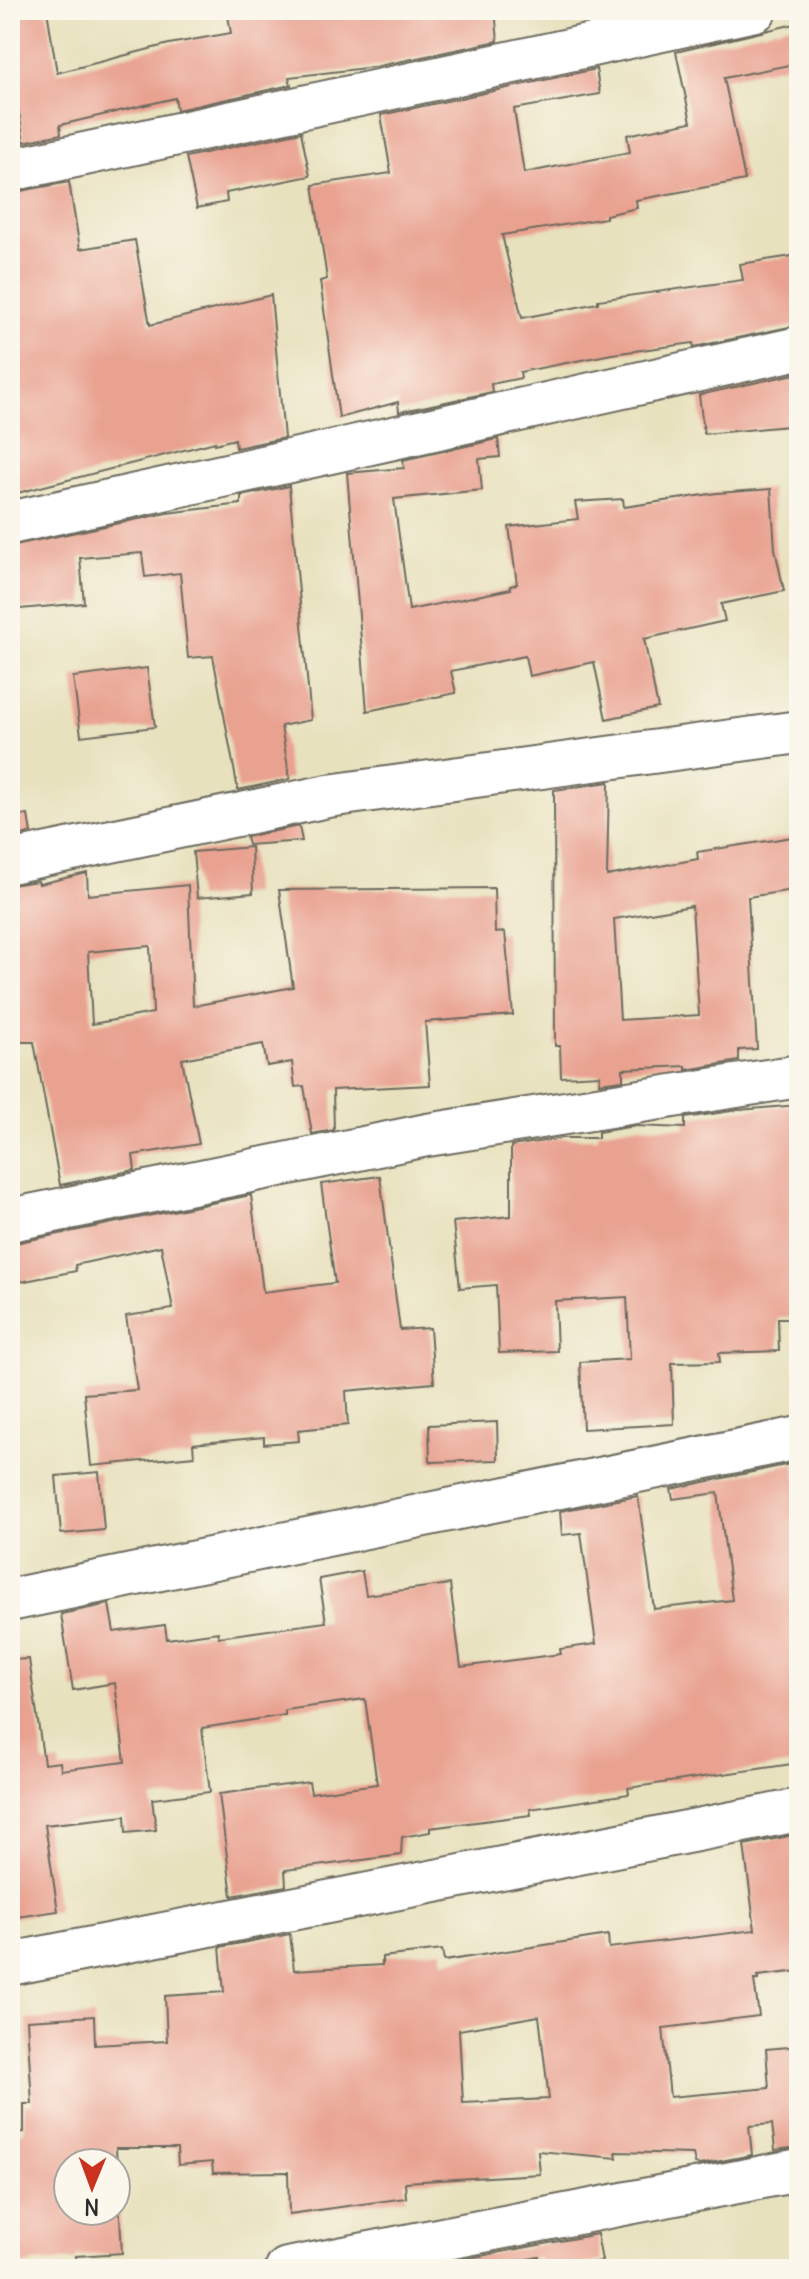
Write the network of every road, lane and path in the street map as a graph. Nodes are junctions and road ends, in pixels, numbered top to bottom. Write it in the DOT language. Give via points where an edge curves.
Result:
graph roads {
  1 [pos="755,10"];
  2 [pos="10,170"];
  3 [pos="799,348"];
  4 [pos="10,523"];
  5 [pos="799,732"];
  6 [pos="10,862"];
  7 [pos="799,1076"];
  8 [pos="10,1220"];
  9 [pos="799,1438"];
  10 [pos="10,1600"];
  11 [pos="799,1810"];
  12 [pos="10,1964"];
  13 [pos="799,2170"];
  14 [pos="287,2269"];
  1 -- 2 [label="street"];
  3 -- 4 [label="street"];
  5 -- 6 [label="street" via="328,796"];
  7 -- 8 [label="street" via="427,1135"];
  9 -- 10 [label="street"];
  11 -- 12 [label="street"];
  13 -- 14 [label="street"];
}
